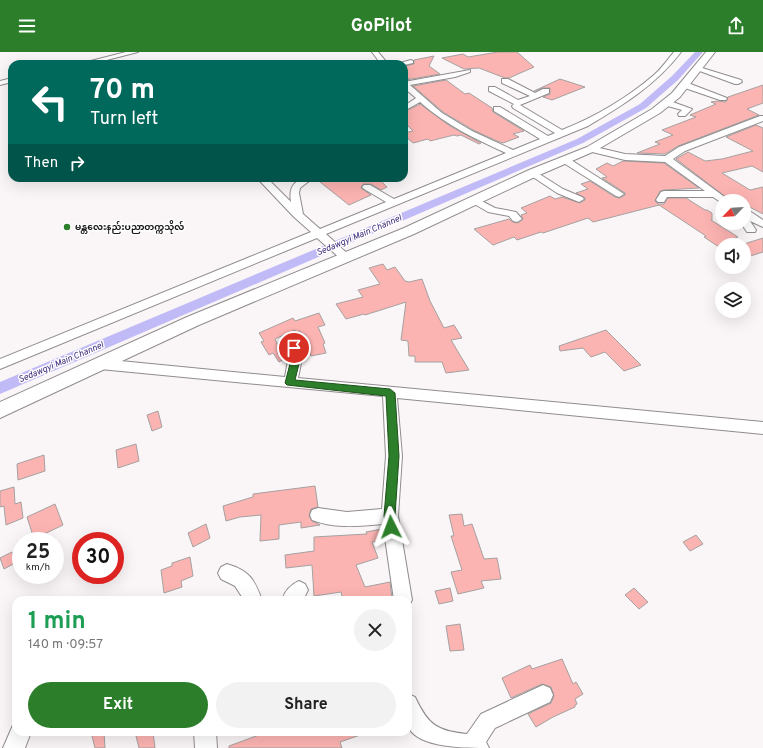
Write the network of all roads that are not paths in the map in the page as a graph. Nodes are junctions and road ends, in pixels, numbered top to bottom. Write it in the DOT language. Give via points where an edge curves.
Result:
graph roads {
  1 [pos="135,52"];
  2 [pos="678,52"];
  3 [pos="712,52"];
  4 [pos="100,60"];
  5 [pos="699,69"];
  6 [pos="468,71"];
  7 [pos="505,81"];
  8 [pos="738,82"];
  9 [pos="408,83"];
  10 [pos="685,85"];
  11 [pos="408,88"];
  12 [pos="492,89"];
  13 [pos="546,91"];
  14 [pos="534,97"];
  15 [pos="723,98"];
  16 [pos="420,99"];
  17 [pos="518,103"];
  18 [pos="667,103"];
  19 [pos="408,106"];
  20 [pos="697,106"];
  21 [pos="497,109"];
  22 [pos="688,109"];
  23 [pos="682,114"];
  24 [pos="763,118"];
  25 [pos="561,133"];
  26 [pos="546,139"];
  27 [pos="591,150"];
  28 [pos="512,153"];
  29 [pos="667,159"];
  30 [pos="565,160"];
  31 [pos="533,173"];
  32 [pos="266,182"];
  33 [pos="303,182"];
  34 [pos="367,186"];
  35 [pos="619,194"];
  36 [pos="713,194"];
  37 [pos="578,199"];
  38 [pos="474,200"];
  39 [pos="661,200"];
  40 [pos="393,202"];
  41 [pos="298,215"];
  42 [pos="751,217"];
  43 [pos="517,219"];
  44 [pos="763,224"];
  45 [pos="320,236"];
  46 [pos="342,255"];
  47 [pos="294,348"];
  48 [pos="0,364"];
  49 [pos="100,364"];
  50 [pos="290,383"];
  51 [pos="390,393"];
  52 [pos="0,410"];
  53 [pos="763,428"];
  54 [pos="318,515"];
  55 [pos="390,516"];
  56 [pos="227,573"];
  57 [pos="251,596"];
  58 [pos="402,596"];
  59 [pos="543,695"];
  60 [pos="412,714"];
  61 [pos="17,736"];
  62 [pos="205,736"];
  63 [pos="431,742"];
  64 [pos="475,746"];
  65 [pos="14,748"];
  66 [pos="206,748"];
  1 -- 4 [label="street"];
  2 -- 25 [label="street" via="658,76 640,90 591,121"];
  3 -- 5 [label="street"];
  5 -- 8 [label="street"];
  5 -- 10 [label="street"];
  6 -- 9 [label="street"];
  7 -- 14 [label="street"];
  10 -- 15 [label="street"];
  10 -- 18 [label="street"];
  11 -- 16 [label="street"];
  12 -- 17 [label="street"];
  13 -- 14 [label="street"];
  14 -- 17 [label="street"];
  16 -- 19 [label="street"];
  16 -- 28 [label="street" via="439,115 469,133"];
  17 -- 25 [label="street" via="516,106"];
  18 -- 22 [label="street"];
  18 -- 27 [label="street"];
  20 -- 22 [label="street"];
  21 -- 26 [label="street"];
  22 -- 23 [label="street"];
  24 -- 29 [label="street" via="682,149"];
  25 -- 26 [label="street"];
  26 -- 28 [label="street"];
  27 -- 29 [label="street" via="625,157"];
  27 -- 30 [label="street"];
  28 -- 40 [label="street"];
  29 -- 36 [label="street"];
  30 -- 31 [label="street"];
  30 -- 35 [label="street"];
  31 -- 37 [label="street" via="560,191"];
  31 -- 38 [label="street"];
  32 -- 41 [label="street"];
  33 -- 41 [label="street" via="296,187 294,193"];
  34 -- 40 [label="street"];
  36 -- 39 [label="street" via="672,193 664,194"];
  38 -- 43 [label="street" via="492,210 512,214"];
  38 -- 46 [label="street" via="439,217"];
  40 -- 45 [label="street"];
  41 -- 45 [label="street"];
  42 -- 44 [label="street"];
  45 -- 46 [label="street"];
  45 -- 48 [label="street"];
  46 -- 49 [label="street"];
  47 -- 50 [label="street" via="295,360"];
  49 -- 50 [label="street"];
  49 -- 52 [label="street"];
  50 -- 51 [label="street"];
  51 -- 53 [label="street" via="538,404"];
  51 -- 55 [label="street" via="394,456"];
  54 -- 55 [label="street" via="347,519"];
  55 -- 58 [label="street"];
  56 -- 57 [label="street" via="243,580"];
  59 -- 64 [label="street" via="488,721"];
  60 -- 63 [label="street"];
  61 -- 65 [label="street"];
  62 -- 66 [label="street"];
  63 -- 64 [label="street"];
}
